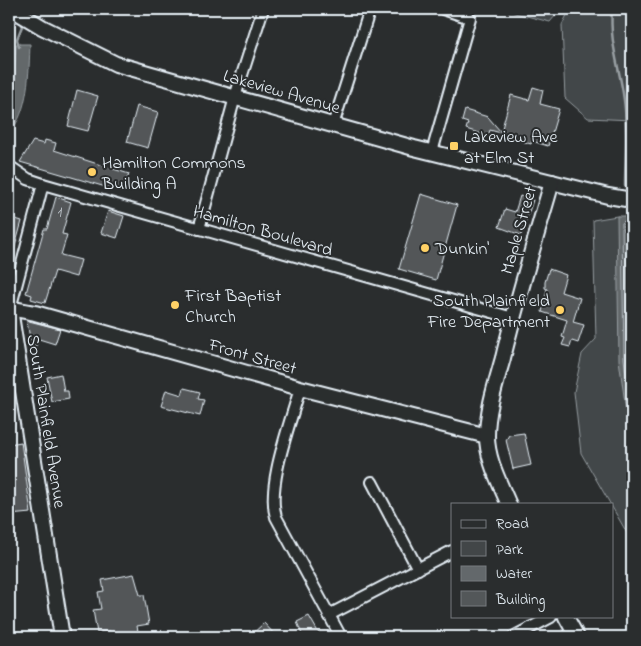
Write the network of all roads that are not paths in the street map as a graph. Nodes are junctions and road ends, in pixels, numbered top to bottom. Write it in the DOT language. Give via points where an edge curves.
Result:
graph roads {
  1 [pos="12,9"];
  2 [pos="263,9"];
  3 [pos="370,9"];
  4 [pos="443,9"];
  5 [pos="235,97"];
  6 [pos="333,125"];
  7 [pos="432,152"];
  8 [pos="9,166"];
  9 [pos="552,182"];
  10 [pos="43,184"];
  11 [pos="632,200"];
  12 [pos="199,229"];
  13 [pos="9,308"];
  14 [pos="512,318"];
  15 [pos="300,388"];
  16 [pos="487,436"];
  17 [pos="372,482"];
  18 [pos="508,503"];
  19 [pos="451,552"];
  20 [pos="418,569"];
  21 [pos="329,615"];
  22 [pos="549,618"];
  23 [pos="567,618"];
  24 [pos="62,637"];
  25 [pos="341,637"];
  26 [pos="513,637"];
  27 [pos="577,637"];
  1 -- 5 [label="main road, Lakeview Avenue" via="116,64"];
  2 -- 5 [label="street"];
  3 -- 6 [label="street"];
  4 -- 7 [label="street" via="470,18"];
  5 -- 6 [label="main road, Lakeview Avenue"];
  5 -- 12 [label="street"];
  6 -- 7 [label="main road, Lakeview Avenue"];
  7 -- 9 [label="main road, Lakeview Avenue"];
  8 -- 10 [label="street, Hamilton Boulevard" via="28,179"];
  9 -- 11 [label="main road, Lakeview Avenue"];
  9 -- 14 [label="main road, Maple Street"];
  10 -- 12 [label="street, Hamilton Boulevard"];
  10 -- 13 [label="street, South Plainfield Avenue"];
  12 -- 14 [label="street, Hamilton Boulevard"];
  13 -- 15 [label="main road, Front Street"];
  13 -- 24 [label="main road, South Plainfield Avenue"];
  14 -- 16 [label="main road, Maple Street" via="490,408"];
  15 -- 16 [label="main road, Front Street"];
  15 -- 21 [label="street" via="274,483 272,506"];
  16 -- 18 [label="main road, Maple Street" via="492,466"];
  17 -- 20 [label="street"];
  19 -- 20 [label="street"];
  20 -- 21 [label="street"];
  21 -- 25 [label="street"];
  22 -- 26 [label="street"];
  23 -- 27 [label="main road"];
}
